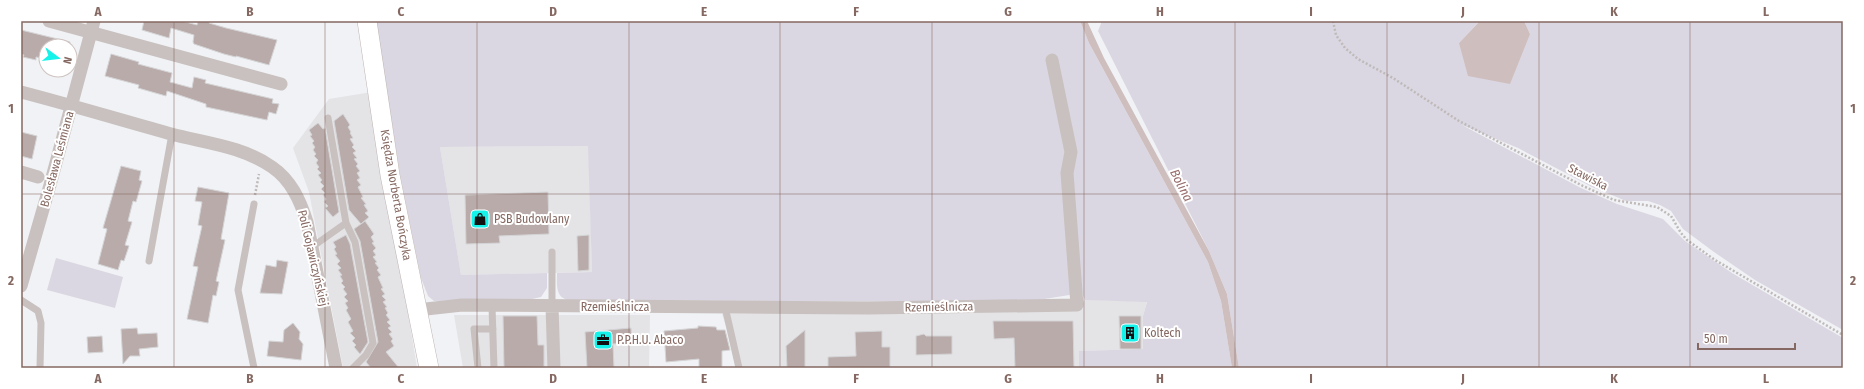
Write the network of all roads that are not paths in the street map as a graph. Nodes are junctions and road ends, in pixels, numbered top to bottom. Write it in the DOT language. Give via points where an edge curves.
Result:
graph roads {
  1 [pos="49,21"];
  2 [pos="367,21"];
  3 [pos="92,27"];
  4 [pos="1052,60"];
  5 [pos="281,84"];
  6 [pos="21,92"];
  7 [pos="71,106"];
  8 [pos="328,118"];
  9 [pos="172,134"];
  10 [pos="21,172"];
  11 [pos="38,177"];
  12 [pos="254,204"];
  13 [pos="346,223"];
  14 [pos="312,247"];
  15 [pos="552,252"];
  16 [pos="149,261"];
  17 [pos="21,286"];
  18 [pos="21,300"];
  19 [pos="492,306"];
  20 [pos="552,306"];
  21 [pos="725,307"];
  22 [pos="417,310"];
  23 [pos="493,329"];
  24 [pos="40,368"];
  25 [pos="254,368"];
  26 [pos="336,368"];
  27 [pos="353,368"];
  28 [pos="429,368"];
  29 [pos="478,368"];
  30 [pos="494,368"];
  31 [pos="554,368"];
  32 [pos="739,368"];
  1 -- 3 [label="street"];
  2 -- 22 [label="street, Księdza Norberta Bończyka" via="390,175"];
  3 -- 5 [label="street"];
  3 -- 7 [label="street, Bolesława Leśmiana"];
  4 -- 21 [label="street, Rzemieślnicza" via="1071,152 1067,173 1078,305"];
  6 -- 7 [label="street, Poli Gojawiczyńskiej"];
  7 -- 9 [label="street, Poli Gojawiczyńskiej"];
  7 -- 17 [label="street, Bolesława Leśmiana"];
  8 -- 13 [label="lane"];
  9 -- 14 [label="street, Poli Gojawiczyńskiej" via="251,155 273,167 283,176 299,199"];
  9 -- 16 [label="lane"];
  10 -- 11 [label="street"];
  12 -- 25 [label="lane" via="238,290"];
  13 -- 14 [label="lane"];
  13 -- 27 [label="lane" via="354,242 373,343 366,355"];
  14 -- 26 [label="street, Poli Gojawiczyńskiej"];
  15 -- 20 [label="lane"];
  18 -- 24 [label="lane" via="38,311 41,323"];
  19 -- 20 [label="street, Rzemieślnicza"];
  19 -- 22 [label="street, Rzemieślnicza"];
  19 -- 23 [label="lane"];
  20 -- 21 [label="street, Rzemieślnicza"];
  20 -- 31 [label="street"];
  21 -- 32 [label="lane"];
  22 -- 28 [label="street, Księdza Norberta Bończyka"];
  23 -- 29 [label="lane" via="474,329"];
  23 -- 30 [label="lane"];
}
